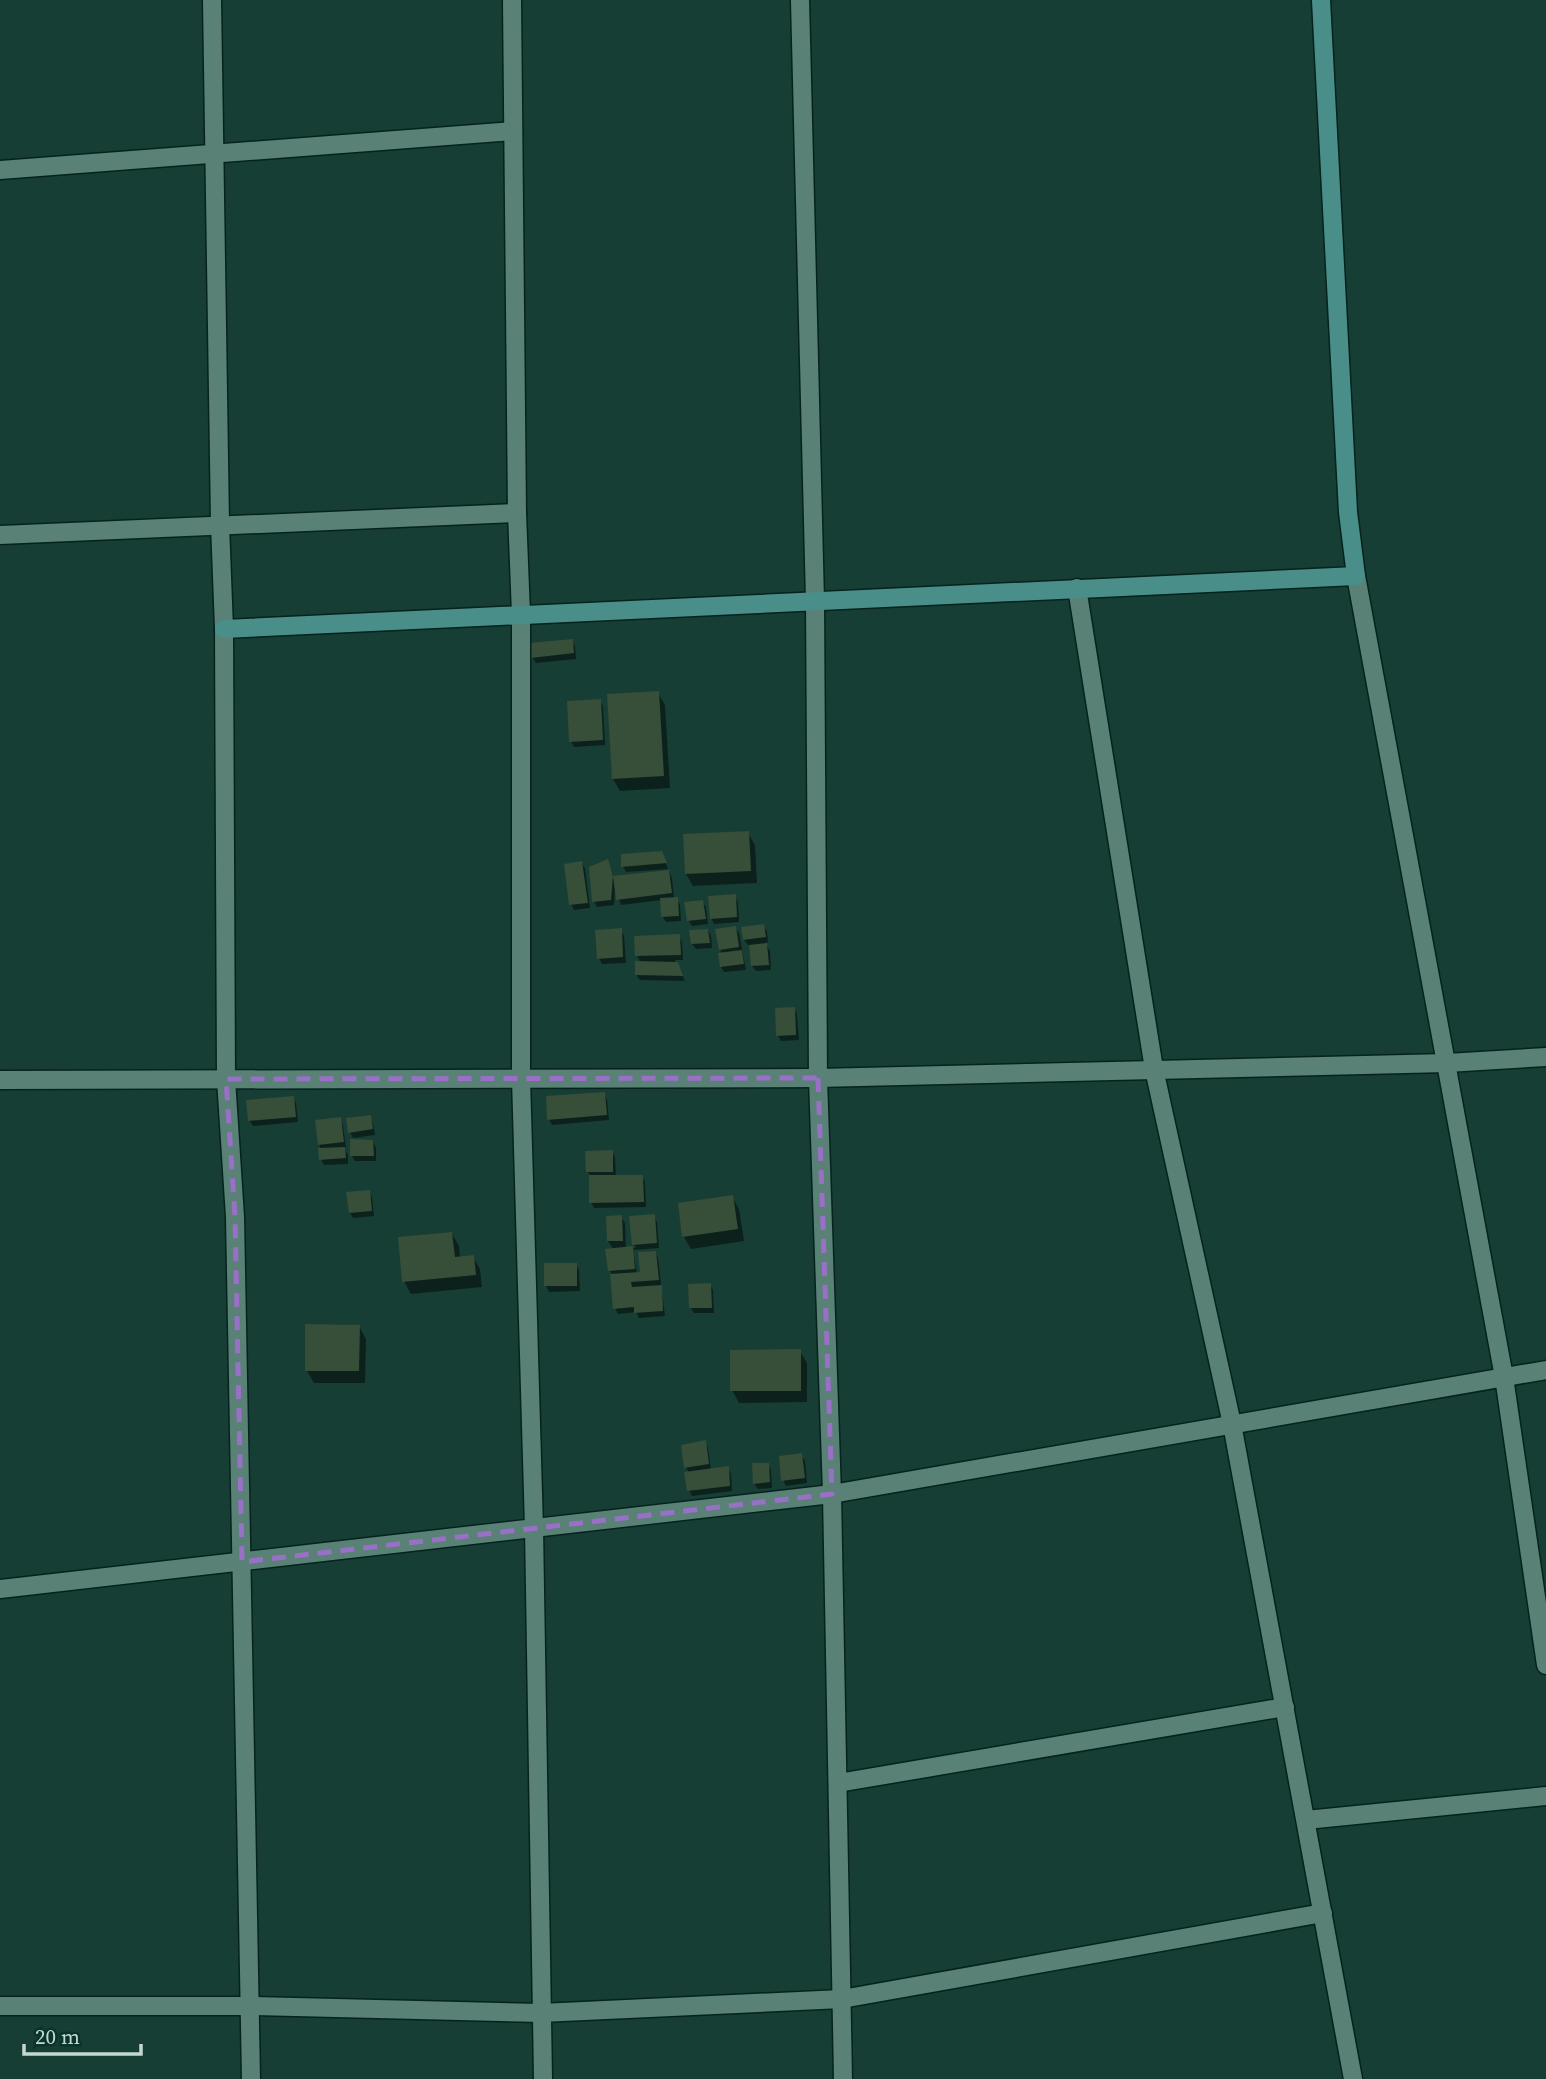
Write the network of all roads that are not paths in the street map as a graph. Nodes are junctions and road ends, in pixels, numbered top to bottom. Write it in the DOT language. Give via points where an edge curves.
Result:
graph roads {
  1 [pos="212,0"];
  2 [pos="512,0"];
  3 [pos="800,0"];
  4 [pos="1321,0"];
  5 [pos="513,131"];
  6 [pos="215,153"];
  7 [pos="0,170"];
  8 [pos="517,513"];
  9 [pos="220,524"];
  10 [pos="0,535"];
  11 [pos="1356,576"];
  12 [pos="1077,588"];
  13 [pos="815,601"];
  14 [pos="520,614"];
  15 [pos="224,629"];
  16 [pos="1546,1057"];
  17 [pos="1447,1063"];
  18 [pos="1154,1069"];
  19 [pos="522,1078"];
  20 [pos="818,1078"];
  21 [pos="226,1079"];
  22 [pos="0,1080"];
  23 [pos="1546,1370"];
  24 [pos="1504,1377"];
  25 [pos="1232,1424"];
  26 [pos="832,1494"];
  27 [pos="534,1528"];
  28 [pos="242,1562"];
  29 [pos="0,1589"];
  30 [pos="1546,1665"];
  31 [pos="1285,1707"];
  32 [pos="838,1783"];
  33 [pos="1546,1796"];
  34 [pos="1306,1820"];
  35 [pos="1323,1913"];
  36 [pos="842,1999"];
  37 [pos="0,2006"];
  38 [pos="250,2006"];
  39 [pos="541,2013"];
  40 [pos="251,2079"];
  41 [pos="543,2079"];
  42 [pos="843,2079"];
  43 [pos="1353,2079"];
  1 -- 6 [label="street"];
  2 -- 5 [label="street"];
  3 -- 13 [label="street"];
  4 -- 11 [label="street" via="1348,512"];
  5 -- 6 [label="street"];
  5 -- 8 [label="street"];
  6 -- 7 [label="street"];
  6 -- 9 [label="street"];
  8 -- 9 [label="street"];
  8 -- 14 [label="street"];
  9 -- 10 [label="street"];
  9 -- 15 [label="street"];
  11 -- 12 [label="street"];
  11 -- 17 [label="street"];
  12 -- 13 [label="street"];
  12 -- 18 [label="street"];
  13 -- 14 [label="street"];
  13 -- 20 [label="street"];
  14 -- 15 [label="street"];
  14 -- 19 [label="street"];
  15 -- 21 [label="street"];
  16 -- 17 [label="street"];
  17 -- 18 [label="street"];
  17 -- 24 [label="street"];
  18 -- 20 [label="street"];
  18 -- 25 [label="street"];
  19 -- 20 [label="street"];
  19 -- 21 [label="street"];
  19 -- 27 [label="street"];
  20 -- 26 [label="street"];
  21 -- 22 [label="street"];
  21 -- 28 [label="street" via="235,1217"];
  23 -- 24 [label="street"];
  24 -- 25 [label="street"];
  24 -- 30 [label="street"];
  25 -- 26 [label="street"];
  25 -- 31 [label="street"];
  26 -- 27 [label="street"];
  26 -- 32 [label="street"];
  27 -- 28 [label="street"];
  27 -- 39 [label="street"];
  28 -- 29 [label="street"];
  28 -- 38 [label="street"];
  31 -- 32 [label="street"];
  31 -- 34 [label="street"];
  32 -- 36 [label="street"];
  33 -- 34 [label="street"];
  34 -- 35 [label="street"];
  35 -- 36 [label="street"];
  35 -- 43 [label="street"];
  36 -- 39 [label="street"];
  36 -- 42 [label="street"];
  37 -- 38 [label="street"];
  38 -- 39 [label="street"];
  38 -- 40 [label="street"];
  39 -- 41 [label="street"];
}
